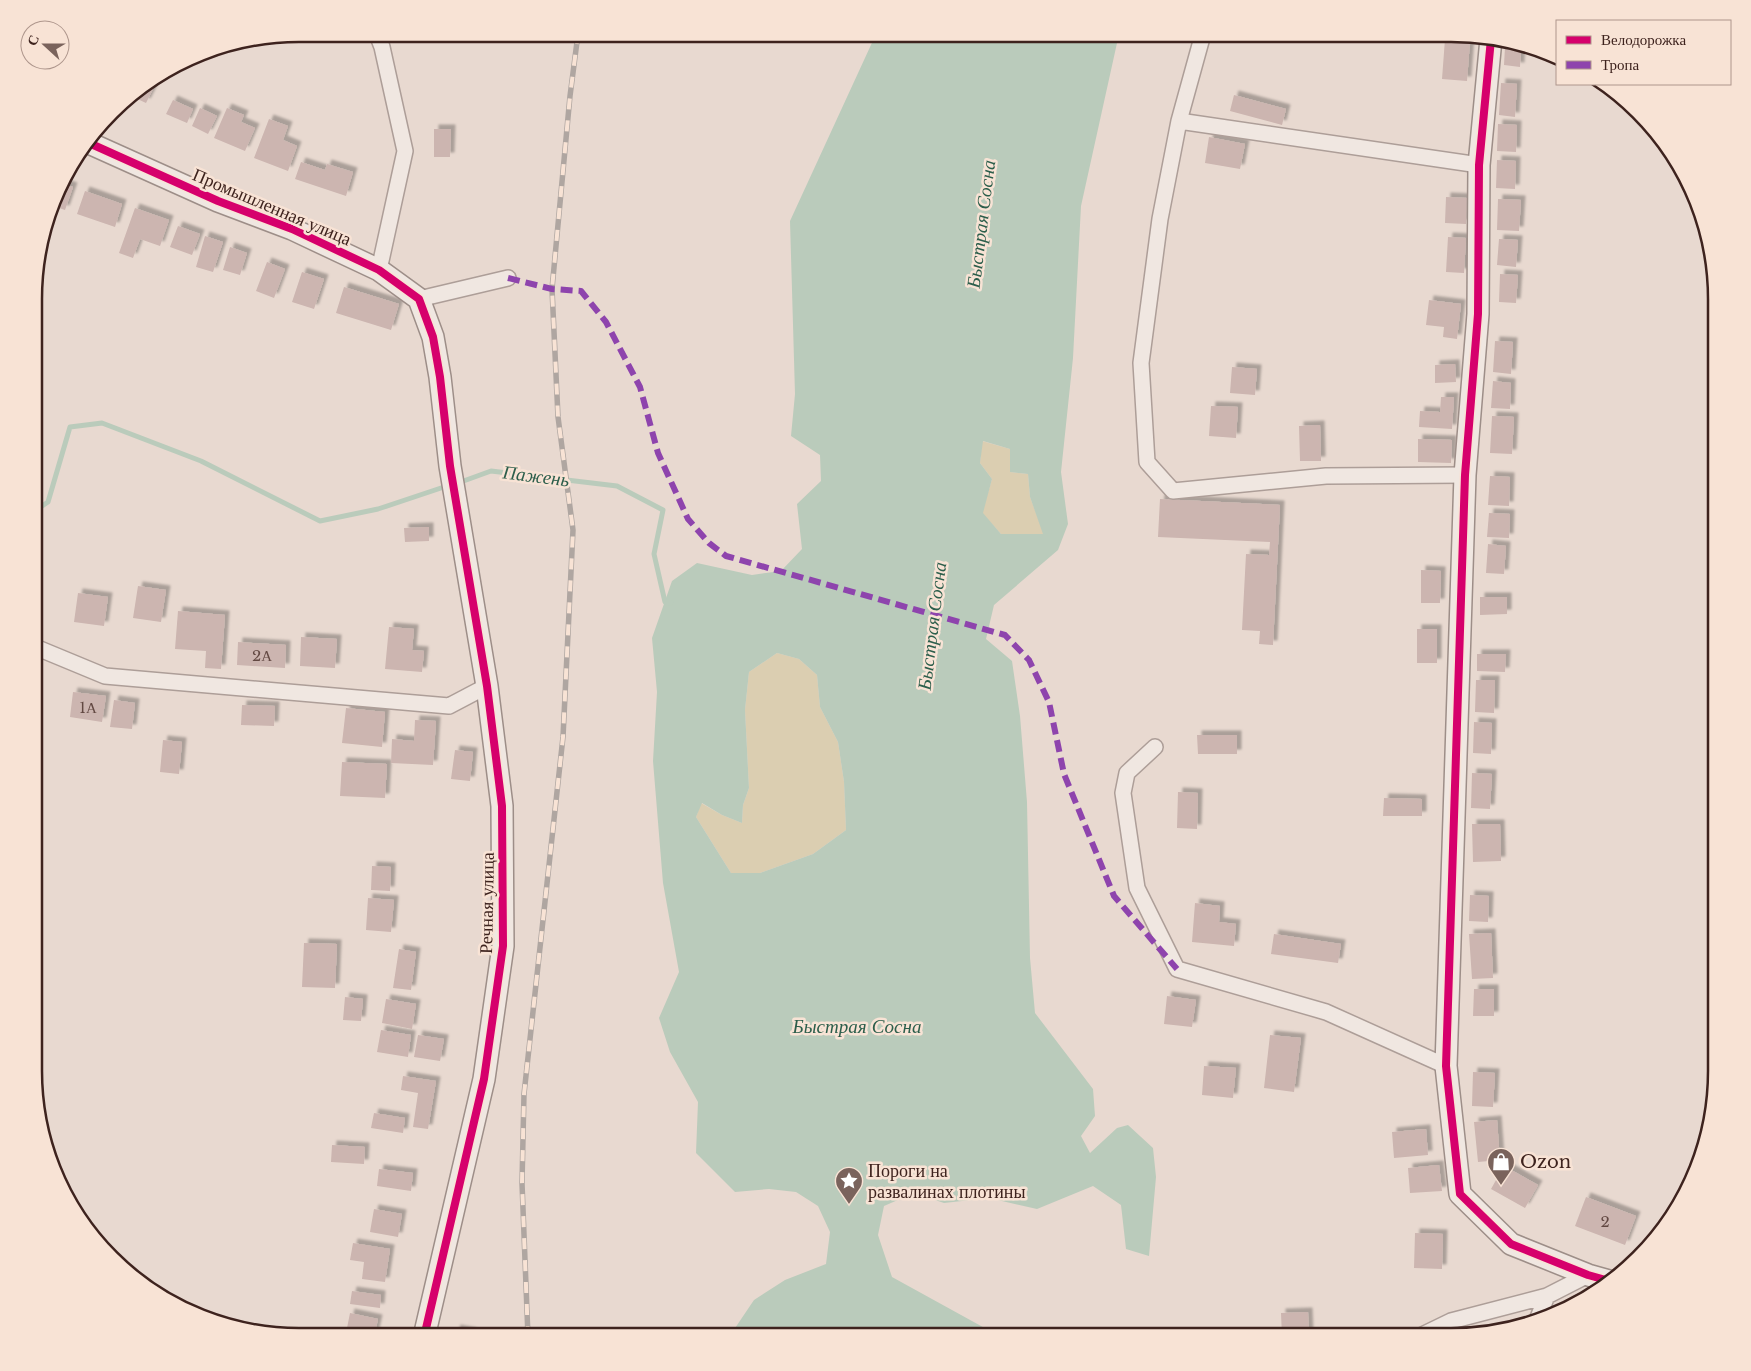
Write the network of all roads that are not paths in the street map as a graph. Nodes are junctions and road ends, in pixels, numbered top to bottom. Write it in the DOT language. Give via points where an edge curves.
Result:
graph roads {
  1 [pos="380,42"];
  2 [pos="1201,42"];
  3 [pos="1490,46"];
  4 [pos="1179,122"];
  5 [pos="94,145"];
  6 [pos="1479,165"];
  7 [pos="379,270"];
  8 [pos="508,278"];
  9 [pos="419,299"];
  10 [pos="1465,475"];
  11 [pos="42,650"];
  12 [pos="487,686"];
  13 [pos="1155,747"];
  14 [pos="1446,1066"];
  15 [pos="1588,1275"];
  16 [pos="1602,1279"];
  17 [pos="1546,1296"];
  18 [pos="1540,1313"];
  19 [pos="426,1328"];
  20 [pos="1437,1328"];
  1 -- 7 [label="street" via="406,151"];
  2 -- 4 [label="street"];
  3 -- 6 [label="street"];
  4 -- 6 [label="street"];
  4 -- 10 [label="street" via="1160,219 1141,363 1147,462 1173,491 1326,476"];
  5 -- 7 [label="street, Промышленная улица" via="218,201 292,229"];
  6 -- 10 [label="street" via="1478,314"];
  7 -- 9 [label="street, Промышленная улица"];
  8 -- 9 [label="street"];
  9 -- 12 [label="street, Речная улица" via="433,337 450,466"];
  10 -- 14 [label="street"];
  11 -- 12 [label="street" via="105,676 449,706"];
  12 -- 19 [label="street, Речная улица" via="502,806 504,946 484,1079"];
  13 -- 14 [label="street" via="1127,772 1123,793 1137,888 1177,969 1326,1012"];
  14 -- 15 [label="street" via="1460,1194 1511,1244"];
  15 -- 16 [label="street"];
  15 -- 17 [label="street"];
  17 -- 18 [label="street"];
  17 -- 20 [label="street" via="1451,1321"];
}
